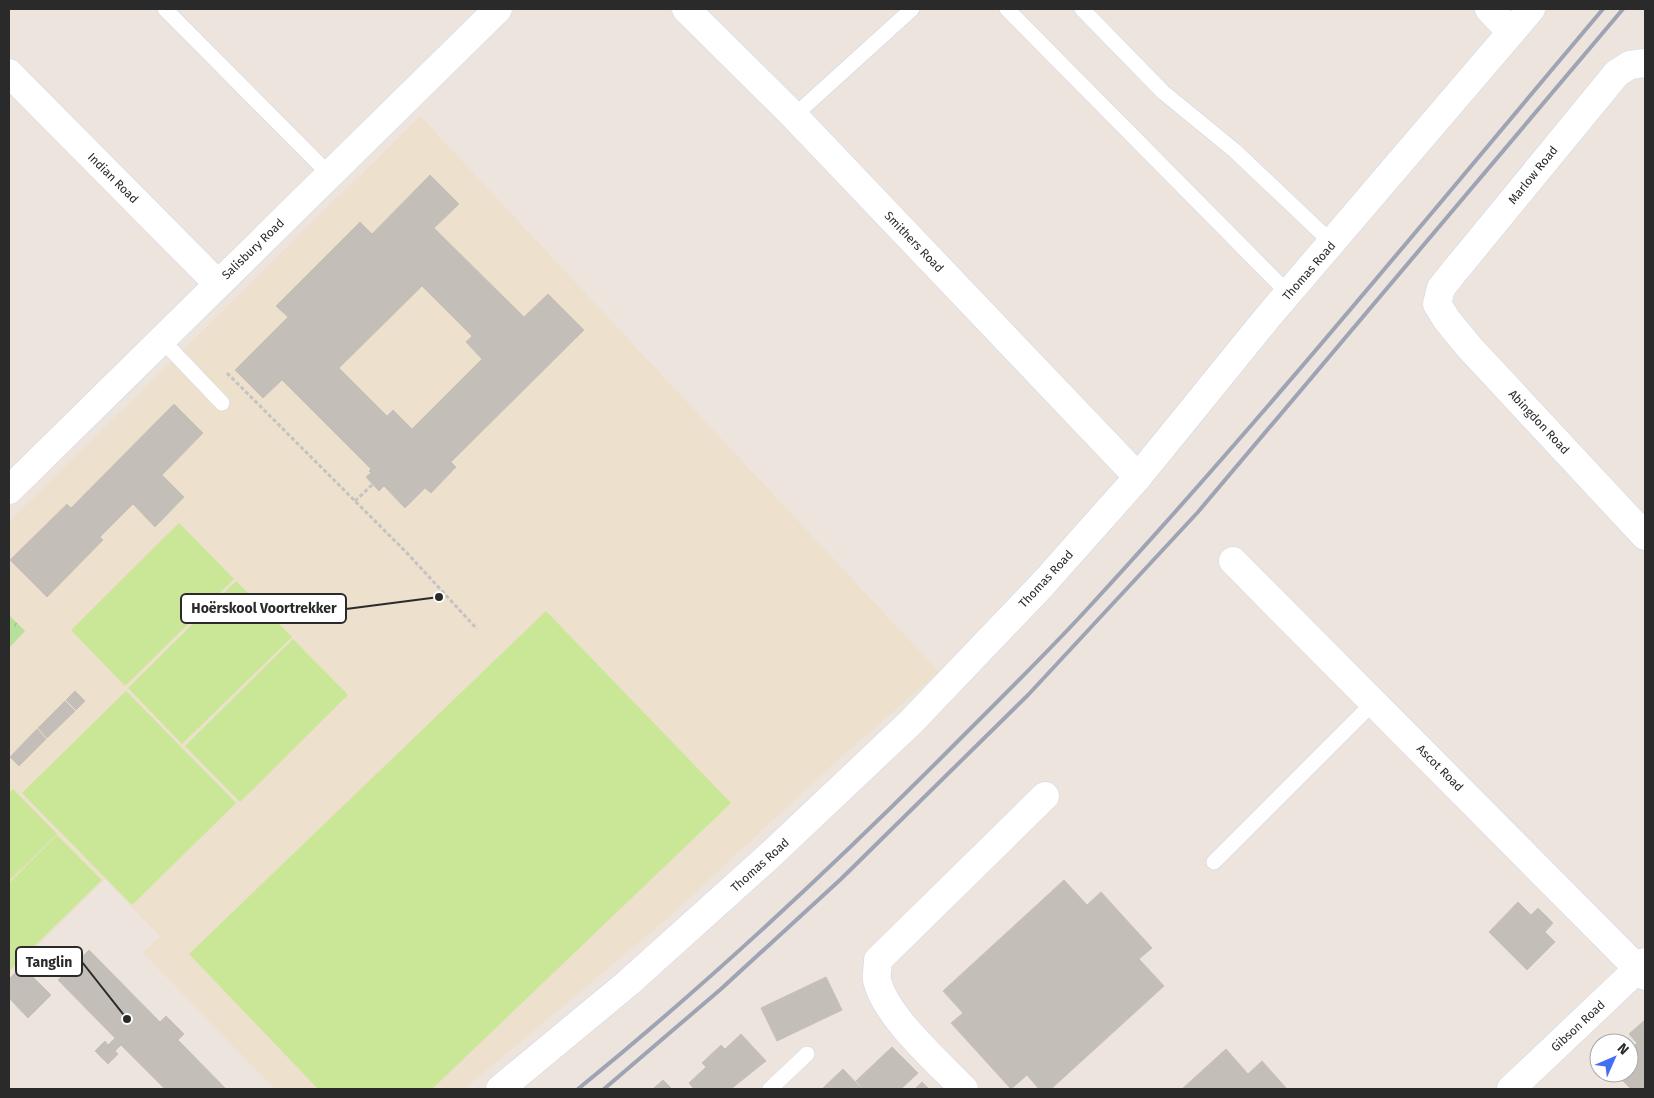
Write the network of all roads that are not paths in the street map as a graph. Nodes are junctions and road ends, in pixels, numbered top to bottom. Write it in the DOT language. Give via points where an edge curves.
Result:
graph roads {
  1 [pos="165,9"];
  2 [pos="498,9"];
  3 [pos="686,9"];
  4 [pos="912,9"];
  5 [pos="1007,9"];
  6 [pos="1082,9"];
  7 [pos="1490,9"];
  8 [pos="1531,9"];
  9 [pos="1512,32"];
  10 [pos="1645,63"];
  11 [pos="9,73"];
  12 [pos="794,116"];
  13 [pos="329,174"];
  14 [pos="1332,244"];
  15 [pos="217,283"];
  16 [pos="1289,294"];
  17 [pos="1437,304"];
  18 [pos="161,339"];
  19 [pos="222,403"];
  20 [pos="1138,478"];
  21 [pos="9,490"];
  22 [pos="1645,536"];
  23 [pos="1233,561"];
  24 [pos="1374,702"];
  25 [pos="1045,796"];
  26 [pos="1214,862"];
  27 [pos="1643,969"];
  28 [pos="807,1054"];
  29 [pos="500,1089"];
  30 [pos="770,1089"];
  31 [pos="964,1089"];
  32 [pos="1511,1089"];
  1 -- 13 [label="lane"];
  2 -- 13 [label="street, Salisbury Road"];
  3 -- 12 [label="street, Smithers Road"];
  4 -- 12 [label="lane"];
  5 -- 16 [label="lane"];
  6 -- 14 [label="lane" via="1163,92 1234,151"];
  7 -- 9 [label="street"];
  8 -- 9 [label="street, Thomas Road"];
  9 -- 14 [label="street, Thomas Road"];
  10 -- 17 [label="street, Marlow Road" via="1630,65 1617,73 1441,288"];
  11 -- 15 [label="street, Indian Road"];
  12 -- 20 [label="street, Smithers Road"];
  13 -- 15 [label="street, Salisbury Road"];
  14 -- 16 [label="street, Thomas Road"];
  15 -- 18 [label="street, Salisbury Road"];
  16 -- 20 [label="street, Thomas Road"];
  17 -- 22 [label="street, Abingdon Road" via="1470,348"];
  18 -- 19 [label="lane"];
  18 -- 21 [label="street, Salisbury Road"];
  20 -- 29 [label="street, Thomas Road" via="1042,585 911,722 768,858 628,983"];
  23 -- 24 [label="street, Ascot Road"];
  24 -- 26 [label="lane"];
  24 -- 27 [label="street, Ascot Road"];
  25 -- 31 [label="street" via="878,960 877,978 882,995 897,1018"];
  27 -- 32 [label="street, Gibson Road"];
  28 -- 30 [label="lane"];
}
